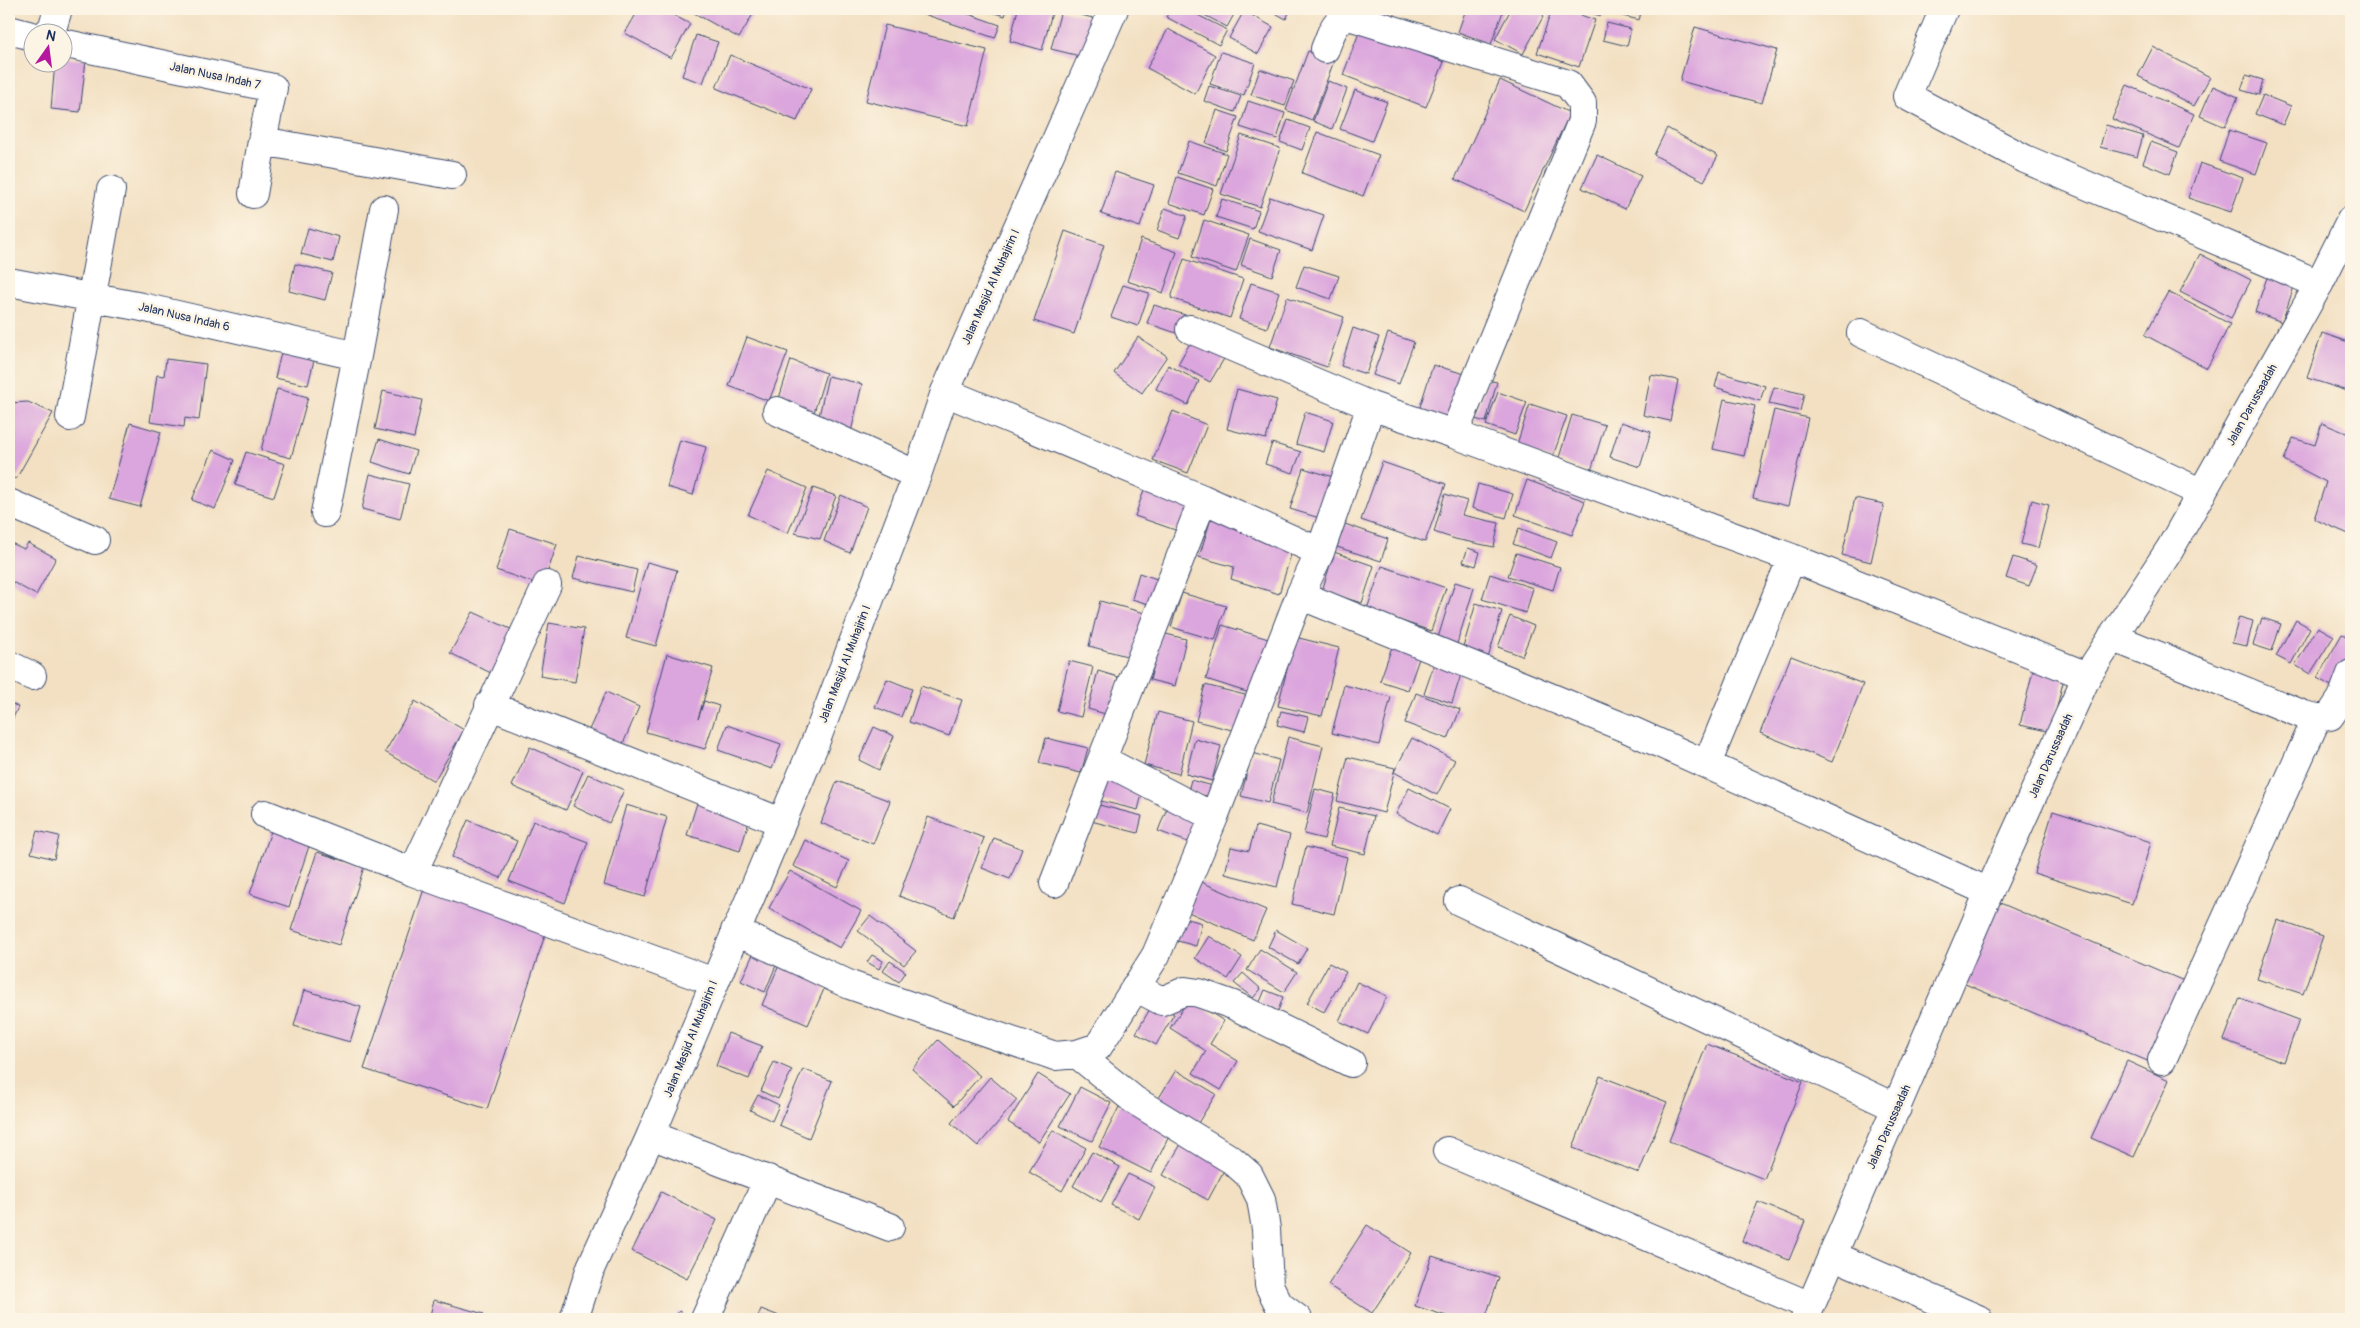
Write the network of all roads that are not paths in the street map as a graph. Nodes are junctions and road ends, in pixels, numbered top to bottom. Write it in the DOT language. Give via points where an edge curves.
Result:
graph roads {
  1 [pos="58,9"];
  2 [pos="1113,9"];
  3 [pos="1944,9"];
  4 [pos="54,22"];
  5 [pos="9,30"];
  6 [pos="22,33"];
  7 [pos="72,44"];
  8 [pos="1324,50"];
  9 [pos="262,141"];
  10 [pos="452,175"];
  11 [pos="111,190"];
  12 [pos="253,194"];
  13 [pos="384,209"];
  14 [pos="2351,220"];
  15 [pos="9,282"];
  16 [pos="2319,284"];
  17 [pos="93,298"];
  18 [pos="1190,329"];
  19 [pos="1861,333"];
  20 [pos="357,356"];
  21 [pos="945,392"];
  22 [pos="1371,406"];
  23 [pos="777,412"];
  24 [pos="70,417"];
  25 [pos="1454,434"];
  26 [pos="917,475"];
  27 [pos="2202,493"];
  28 [pos="1203,498"];
  29 [pos="9,503"];
  30 [pos="325,513"];
  31 [pos="95,540"];
  32 [pos="1320,552"];
  33 [pos="1792,558"];
  34 [pos="547,585"];
  35 [pos="1300,596"];
  36 [pos="2112,637"];
  37 [pos="2351,674"];
  38 [pos="2087,676"];
  39 [pos="489,706"];
  40 [pos="2333,720"];
  41 [pos="1103,760"];
  42 [pos="1707,764"];
  43 [pos="265,814"];
  44 [pos="1214,817"];
  45 [pos="781,822"];
  46 [pos="412,872"];
  47 [pos="1054,884"];
  48 [pos="1989,892"];
  49 [pos="1459,901"];
  50 [pos="735,931"];
  51 [pos="714,982"];
  52 [pos="1135,987"];
  53 [pos="1077,1054"];
  54 [pos="2162,1060"];
  55 [pos="1351,1063"];
  56 [pos="1897,1108"];
  57 [pos="651,1135"];
  58 [pos="1447,1151"];
  59 [pos="768,1180"];
  60 [pos="890,1228"];
  61 [pos="1832,1255"];
  62 [pos="1808,1313"];
  63 [pos="574,1319"];
  64 [pos="705,1319"];
  65 [pos="1298,1319"];
  66 [pos="1978,1319"];
  1 -- 4 [label="street"];
  2 -- 21 [label="street, Jalan Masjid Al Muhajirin I"];
  3 -- 16 [label="street" via="1907,96 2025,159"];
  5 -- 6 [label="street"];
  7 -- 9 [label="street, Jalan Nusa Indah 7" via="273,88"];
  8 -- 25 [label="street" via="1337,22 1352,18 1568,84 1582,102 1582,121"];
  9 -- 10 [label="street"];
  9 -- 12 [label="street"];
  11 -- 17 [label="street"];
  13 -- 20 [label="street"];
  14 -- 16 [label="street, Jalan Darussaadah"];
  15 -- 17 [label="street, Jalan Nusa Indah 6"];
  16 -- 27 [label="street, Jalan Darussaadah"];
  17 -- 20 [label="street, Jalan Nusa Indah 6"];
  17 -- 24 [label="street"];
  18 -- 22 [label="street"];
  19 -- 27 [label="street"];
  20 -- 30 [label="street"];
  21 -- 26 [label="street, Jalan Masjid Al Muhajirin I"];
  21 -- 28 [label="street"];
  22 -- 25 [label="street"];
  22 -- 32 [label="street"];
  23 -- 26 [label="street"];
  25 -- 33 [label="street"];
  26 -- 45 [label="street, Jalan Masjid Al Muhajirin I" via="816,743"];
  27 -- 36 [label="street, Jalan Darussaadah" via="2170,549"];
  28 -- 32 [label="street"];
  28 -- 41 [label="street"];
  29 -- 31 [label="street"];
  32 -- 35 [label="street"];
  33 -- 38 [label="street"];
  33 -- 42 [label="street"];
  34 -- 39 [label="street"];
  35 -- 42 [label="street"];
  35 -- 44 [label="street"];
  36 -- 38 [label="street, Jalan Darussaadah"];
  36 -- 40 [label="street" via="2304,715"];
  37 -- 40 [label="street"];
  38 -- 48 [label="street, Jalan Darussaadah"];
  39 -- 45 [label="street"];
  39 -- 46 [label="street"];
  40 -- 54 [label="street"];
  41 -- 44 [label="street"];
  41 -- 47 [label="street"];
  42 -- 48 [label="street"];
  43 -- 46 [label="street"];
  44 -- 52 [label="street" via="1156,955"];
  45 -- 50 [label="street, Jalan Masjid Al Muhajirin I"];
  46 -- 51 [label="street"];
  48 -- 56 [label="street, Jalan Darussaadah"];
  49 -- 56 [label="street"];
  50 -- 51 [label="street, Jalan Masjid Al Muhajirin I"];
  50 -- 53 [label="street" via="850,984 1055,1056"];
  51 -- 57 [label="street, Jalan Masjid Al Muhajirin I"];
  52 -- 53 [label="street" via="1098,1047"];
  52 -- 55 [label="street" via="1162,1001 1185,992 1233,1004"];
  53 -- 65 [label="street" via="1134,1100 1232,1160 1248,1175 1261,1199 1269,1285 1279,1305"];
  56 -- 61 [label="street, Jalan Darussaadah"];
  57 -- 59 [label="street"];
  57 -- 63 [label="street, Jalan Masjid Al Muhajirin I" via="591,1267"];
  58 -- 62 [label="street"];
  59 -- 60 [label="street"];
  59 -- 64 [label="street"];
  61 -- 62 [label="street, Jalan Darussaadah"];
  61 -- 66 [label="street"];
}
